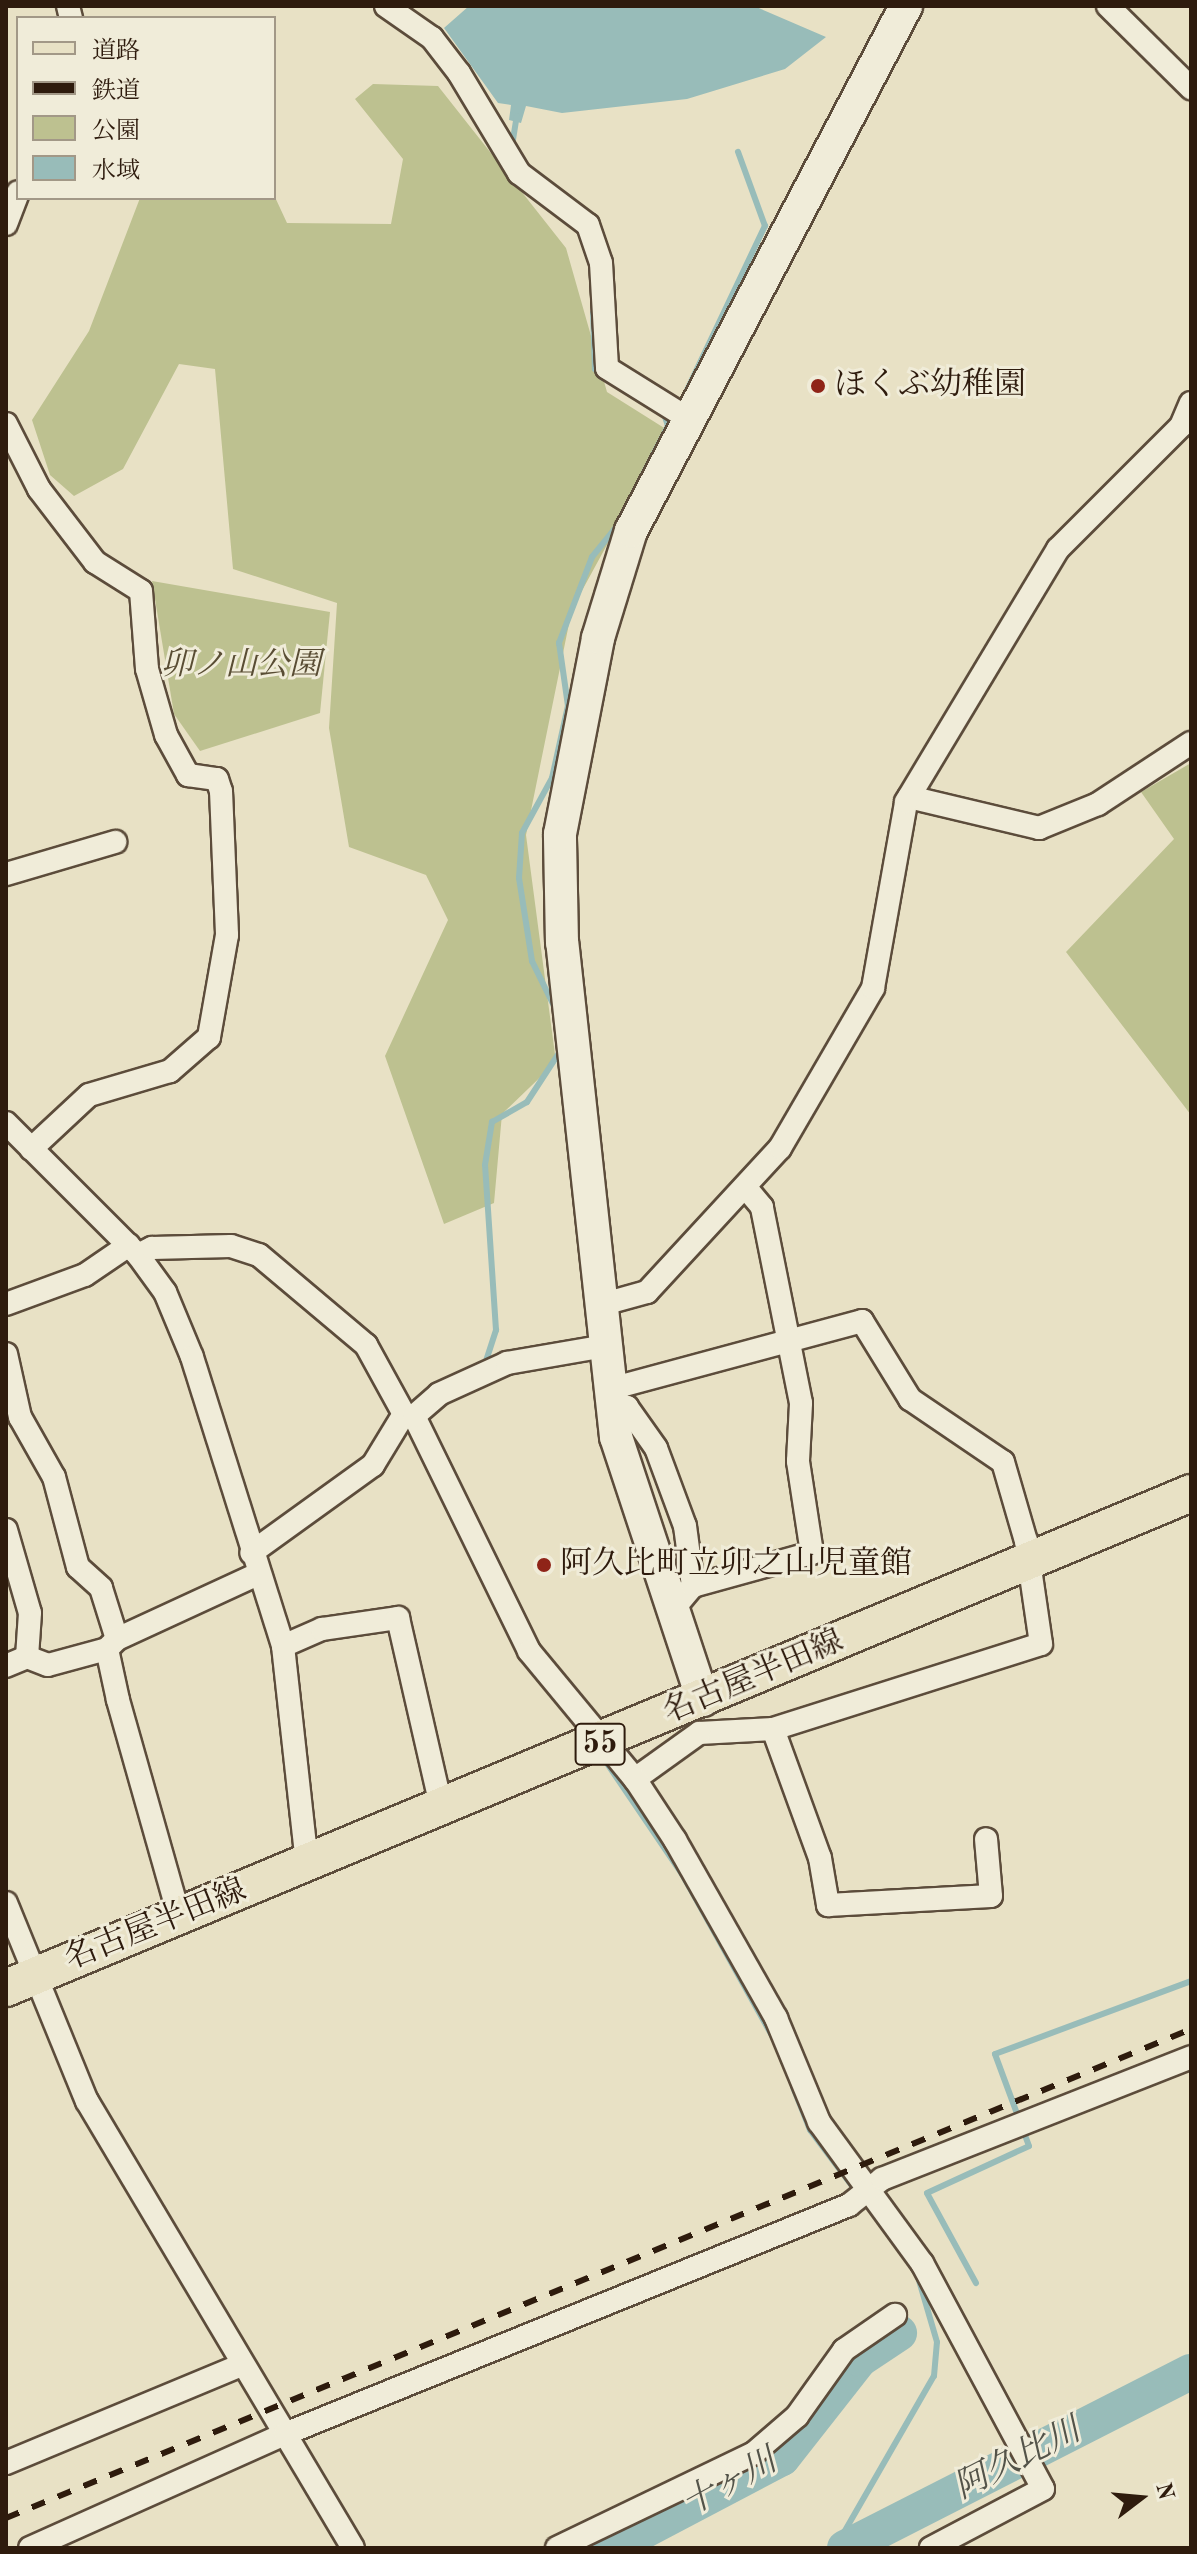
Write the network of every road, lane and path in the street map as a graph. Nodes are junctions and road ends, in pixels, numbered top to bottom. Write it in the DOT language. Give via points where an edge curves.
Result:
graph roads {
  1 [pos="386,6"];
  2 [pos="906,6"];
  3 [pos="1108,6"];
  4 [pos="1191,88"];
  5 [pos="16,197"];
  6 [pos="6,224"];
  7 [pos="1191,403"];
  8 [pos="689,419"];
  9 [pos="6,424"];
  10 [pos="1191,743"];
  11 [pos="909,797"];
  12 [pos="115,842"];
  13 [pos="6,874"];
  14 [pos="15,1139"];
  15 [pos="747,1189"];
  16 [pos="134,1250"];
  17 [pos="6,1304"];
  18 [pos="600,1305"];
  19 [pos="784,1343"];
  20 [pos="605,1346"];
  21 [pos="6,1354"];
  22 [pos="610,1396"];
  23 [pos="409,1415"];
  24 [pos="13,1420"];
  25 [pos="1191,1493"];
  26 [pos="6,1530"];
  27 [pos="251,1553"];
  28 [pos="1030,1560"];
  29 [pos="260,1573"];
  30 [pos="693,1586"];
  31 [pos="670,1613"];
  32 [pos="112,1644"];
  33 [pos="283,1646"];
  34 [pos="27,1657"];
  35 [pos="6,1666"];
  36 [pos="703,1700"];
  37 [pos="773,1729"];
  38 [pos="606,1741"];
  39 [pos="635,1779"];
  40 [pos="442,1810"];
  41 [pos="986,1839"];
  42 [pos="307,1864"];
  43 [pos="6,1903"];
  44 [pos="179,1915"];
  45 [pos="19,1983"];
  46 [pos="1191,2057"];
  47 [pos="871,2190"];
  48 [pos="895,2315"];
  49 [pos="242,2365"];
  50 [pos="285,2434"];
  51 [pos="6,2463"];
  52 [pos="30,2548"];
  53 [pos="353,2548"];
  54 [pos="557,2548"];
  55 [pos="931,2548"];
  1 -- 8 [label="street" via="441,49 482,104 519,173 588,225 601,263 607,368"];
  2 -- 8 [label="street"];
  3 -- 4 [label="street"];
  5 -- 6 [label="street"];
  7 -- 11 [label="street" via="1181,426 1058,549"];
  8 -- 18 [label="street" via="647,495 612,583 560,834 562,943"];
  9 -- 14 [label="street" via="39,489 95,562 141,591 147,669 166,735 188,775 217,779 221,791 227,935 209,1037 170,1071 89,1095"];
  10 -- 11 [label="street" via="1088,809 1039,828"];
  11 -- 15 [label="street" via="873,988 780,1148"];
  12 -- 13 [label="street"];
  14 -- 16 [label="street"];
  15 -- 18 [label="street" via="647,1292"];
  15 -- 19 [label="street" via="762,1207"];
  16 -- 17 [label="street"];
  16 -- 23 [label="street" via="231,1246 259,1255 366,1345"];
  16 -- 27 [label="street" via="165,1292 192,1357"];
  18 -- 20 [label="street"];
  19 -- 22 [label="street"];
  19 -- 28 [label="street" via="862,1321 910,1399 1003,1462"];
  19 -- 30 [label="street" via="801,1403 798,1461 812,1553"];
  20 -- 22 [label="street"];
  20 -- 23 [label="street" via="507,1363 439,1394"];
  21 -- 24 [label="street"];
  22 -- 30 [label="street" via="627,1407 656,1448 685,1526"];
  22 -- 31 [label="street"];
  23 -- 27 [label="street" via="373,1465"];
  23 -- 38 [label="street" via="529,1651"];
  24 -- 32 [label="street" via="54,1477 78,1567 101,1588"];
  25 -- 28 [label="main road, 名古屋半田線 / 55"];
  26 -- 34 [label="street" via="30,1613"];
  27 -- 29 [label="street"];
  28 -- 36 [label="main road, 名古屋半田線 / 55"];
  28 -- 37 [label="street" via="1041,1644"];
  29 -- 32 [label="street"];
  29 -- 33 [label="street"];
  30 -- 31 [label="street"];
  31 -- 36 [label="street"];
  32 -- 34 [label="street" via="48,1665"];
  32 -- 44 [label="street"];
  33 -- 40 [label="street" via="322,1629 398,1618"];
  33 -- 42 [label="street"];
  34 -- 35 [label="street"];
  36 -- 38 [label="main road, 名古屋半田線 / 55"];
  37 -- 39 [label="street" via="699,1733"];
  37 -- 41 [label="street" via="820,1858 828,1905 991,1896"];
  38 -- 39 [label="street"];
  38 -- 40 [label="main road, 名古屋半田線 / 55"];
  39 -- 47 [label="street" via="776,2018 819,2122"];
  40 -- 42 [label="main road, 名古屋半田線 / 55"];
  42 -- 44 [label="main road, 名古屋半田線 / 55"];
  43 -- 45 [label="street" via="28,1946"];
  44 -- 45 [label="main road, 名古屋半田線 / 55"];
  45 -- 49 [label="street"];
  46 -- 47 [label="street" via="882,2179"];
  47 -- 50 [label="street" via="834,2212"];
  47 -- 55 [label="street" via="922,2263 1043,2489"];
  48 -- 54 [label="street" via="844,2350 797,2416 754,2453"];
  49 -- 50 [label="street"];
  49 -- 51 [label="street"];
  50 -- 52 [label="street"];
  50 -- 53 [label="street"];
}
